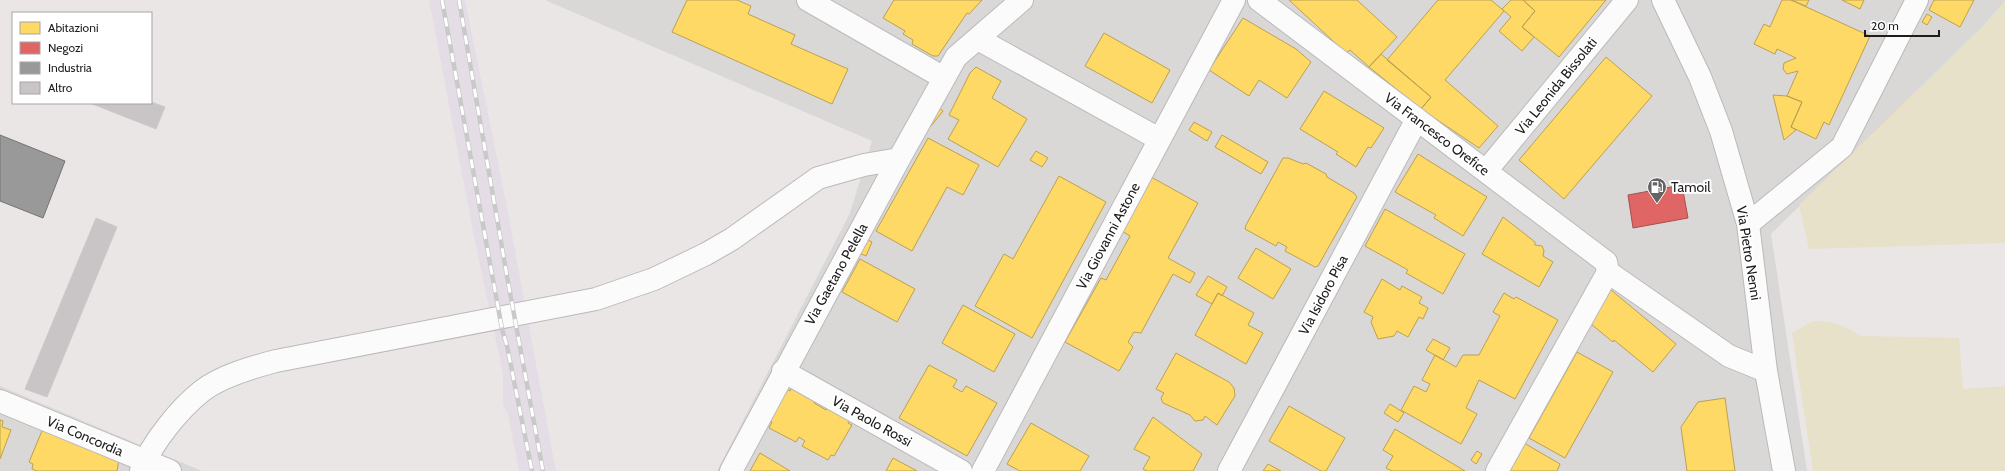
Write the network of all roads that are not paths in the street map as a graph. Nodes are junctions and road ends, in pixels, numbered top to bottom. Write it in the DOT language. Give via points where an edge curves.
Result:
graph roads {
  1 [pos="808,0"];
  2 [pos="1022,0"];
  3 [pos="1234,0"];
  4 [pos="1259,0"];
  5 [pos="1627,0"];
  6 [pos="1663,0"];
  7 [pos="1917,0"];
  8 [pos="978,38"];
  9 [pos="944,78"];
  10 [pos="1417,119"];
  11 [pos="1160,139"];
  12 [pos="899,159"];
  13 [pos="1486,171"];
  14 [pos="1748,224"];
  15 [pos="1608,272"];
  16 [pos="783,371"];
  17 [pos="1766,371"];
  18 [pos="0,401"];
  19 [pos="143,466"];
  20 [pos="170,471"];
  21 [pos="731,471"];
  22 [pos="961,471"];
  23 [pos="983,471"];
  24 [pos="1229,471"];
  25 [pos="1497,471"];
  26 [pos="1784,471"];
  1 -- 9 [label="street"];
  2 -- 8 [label="street, Via Gaetano Pelella"];
  3 -- 11 [label="street, Via Giovanni Astone"];
  4 -- 10 [label="street, Via Francesco Orefice"];
  5 -- 13 [label="street, Via Leonida Bissolati"];
  6 -- 14 [label="street, Via Pietro Nenni" via="1700,77 1721,131"];
  7 -- 14 [label="street" via="1842,147"];
  8 -- 9 [label="street, Via Gaetano Pelella" via="956,57"];
  8 -- 11 [label="street"];
  9 -- 12 [label="street, Via Gaetano Pelella"];
  10 -- 13 [label="street, Via Francesco Orefice"];
  10 -- 24 [label="street, Via Isidoro Pisa"];
  11 -- 23 [label="street, Via Giovanni Astone"];
  12 -- 16 [label="street, Via Gaetano Pelella"];
  12 -- 19 [label="street" via="864,165 818,178 732,239 654,279 621,292 253,367 202,391 162,435"];
  13 -- 15 [label="street, Via Francesco Orefice" via="1606,262"];
  14 -- 17 [label="street, Via Pietro Nenni"];
  15 -- 17 [label="street, Via Francesco Orefice" via="1729,356"];
  15 -- 25 [label="street"];
  16 -- 21 [label="street, Via Gaetano Pelella"];
  16 -- 22 [label="street, Via Paolo Rossi"];
  17 -- 26 [label="street, Via Pietro Nenni"];
  18 -- 19 [label="street, Via Concordia"];
  19 -- 20 [label="street, Via Concordia"];
}
